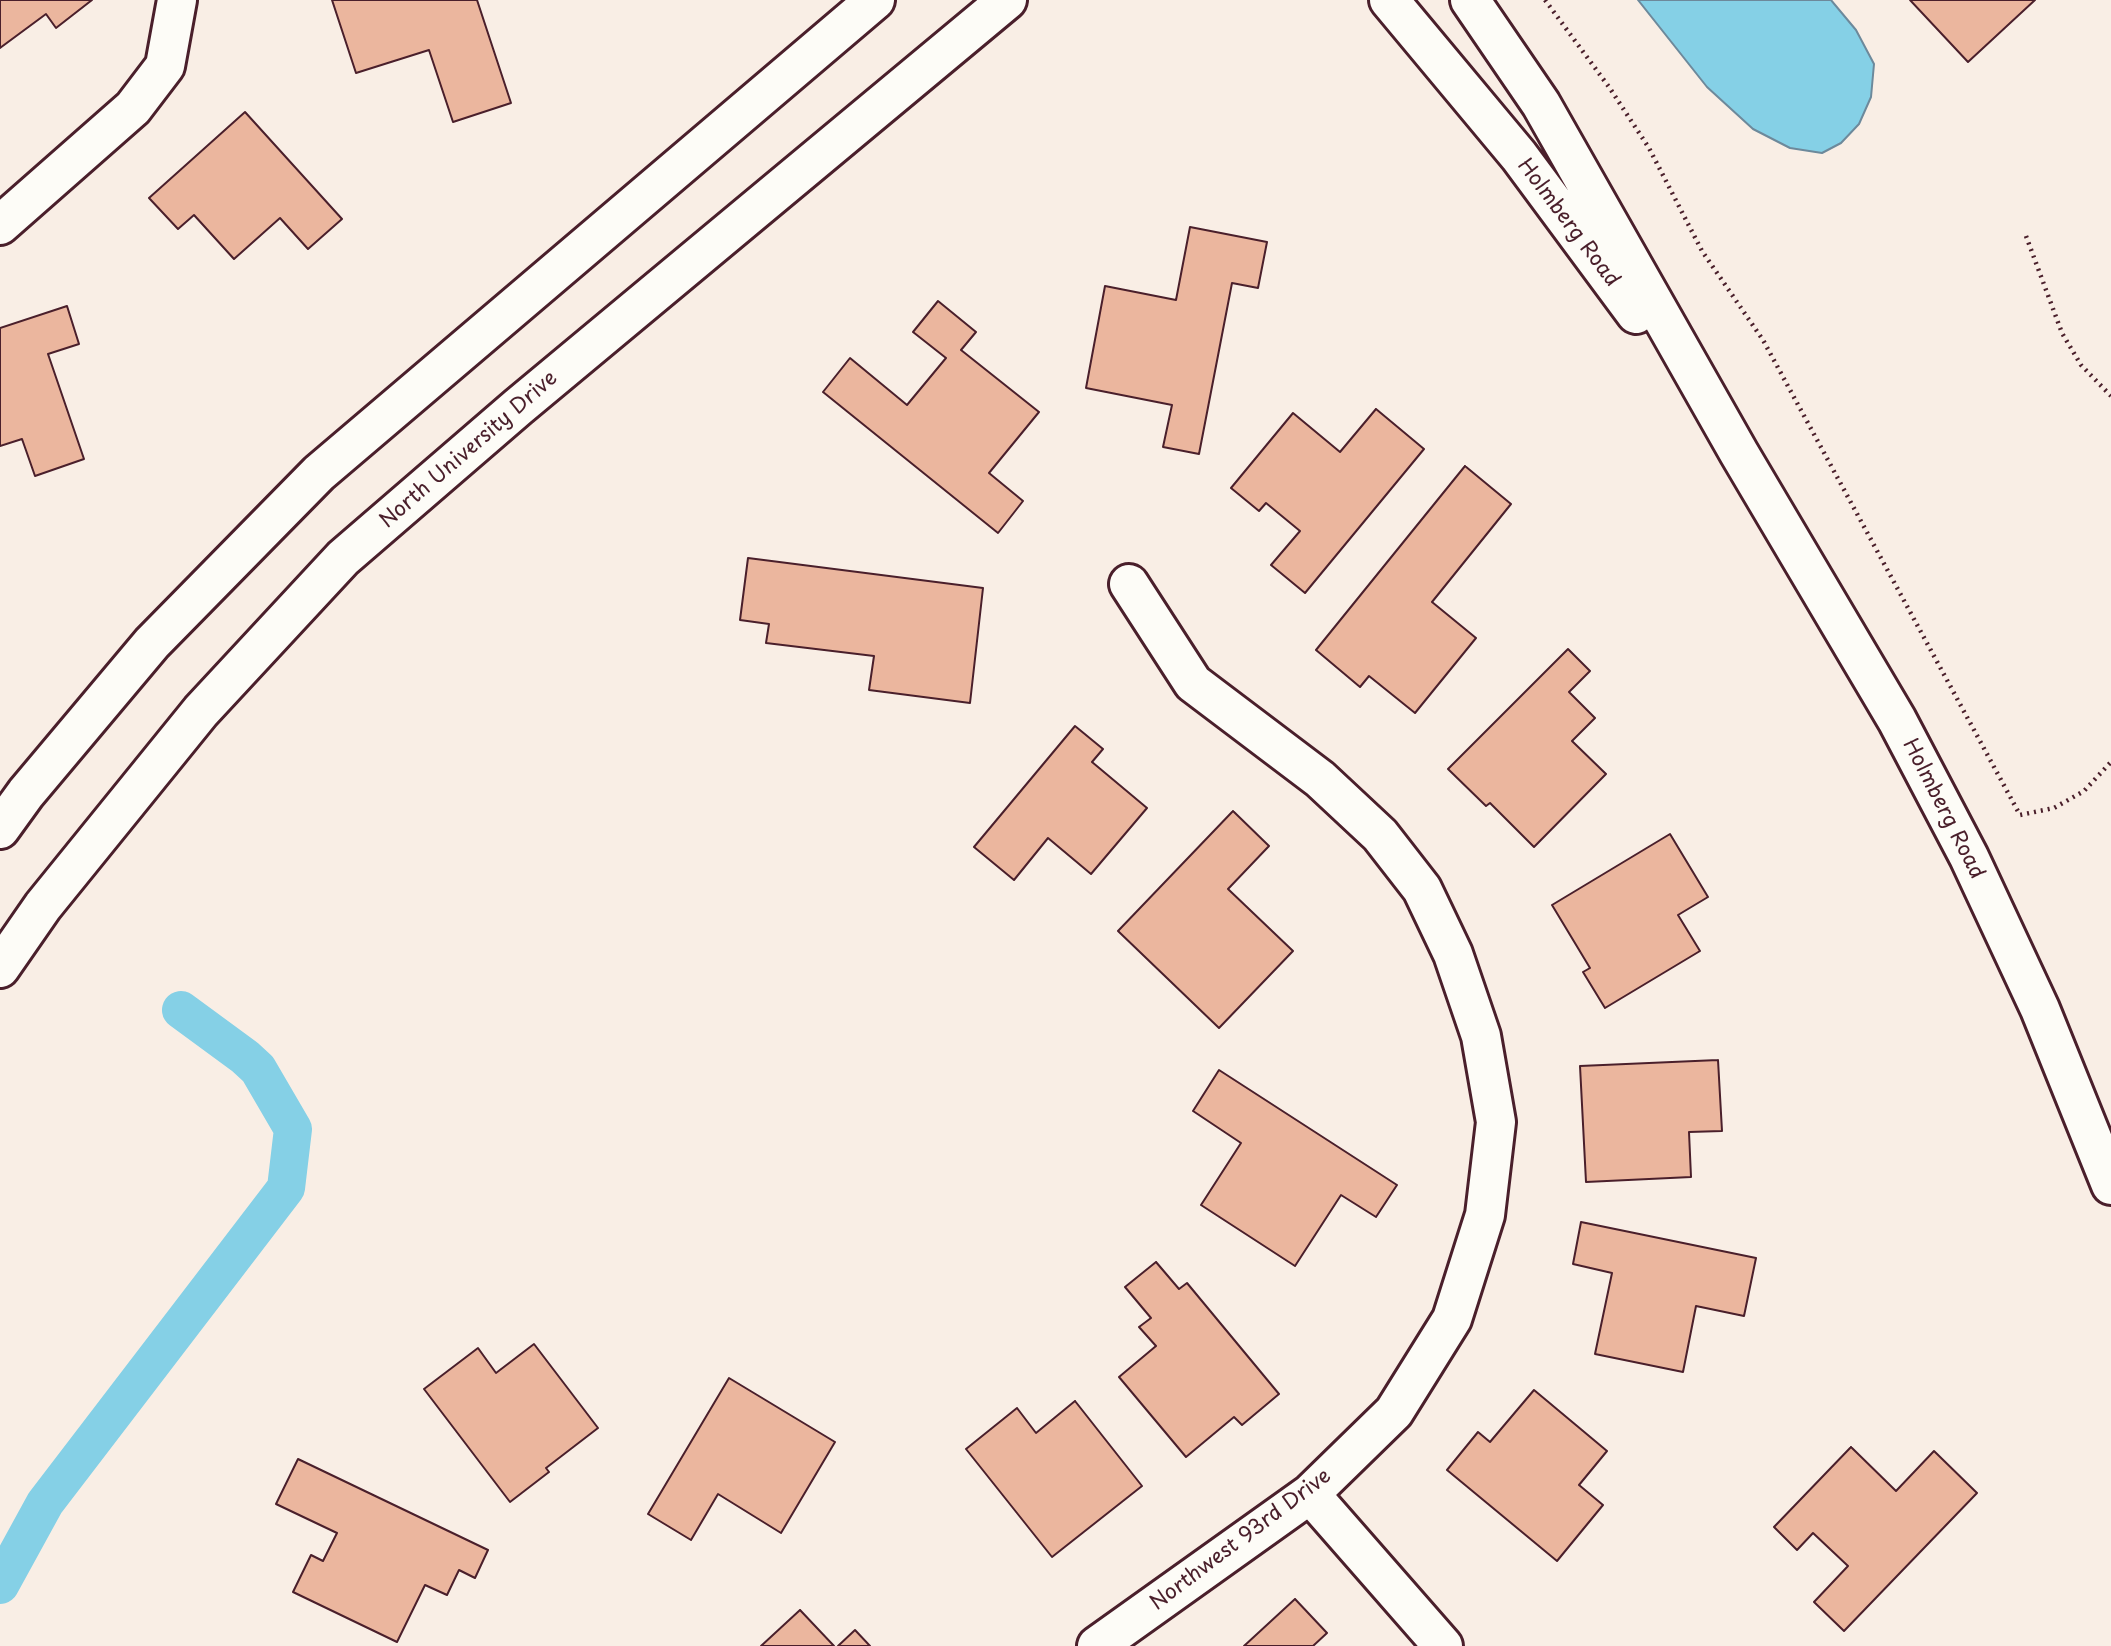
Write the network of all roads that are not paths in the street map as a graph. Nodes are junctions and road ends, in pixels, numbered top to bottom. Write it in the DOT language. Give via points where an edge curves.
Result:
graph roads {
  1 [pos="177,0"];
  2 [pos="874,0"];
  3 [pos="1007,0"];
  4 [pos="1389,0"];
  5 [pos="1470,0"];
  6 [pos="0,225"];
  7 [pos="1739,453"];
  8 [pos="1129,584"];
  9 [pos="0,830"];
  10 [pos="0,968"];
  11 [pos="2111,1185"];
  12 [pos="1310,1494"];
  13 [pos="1097,1646"];
  14 [pos="1443,1646"];
  1 -- 6 [label="street" via="165,66 133,108"];
  2 -- 9 [label="street" via="319,473 152,643"];
  3 -- 10 [label="street, North University Drive" via="343,558 201,711 43,906"];
  4 -- 7 [label="street, Holmberg Road" via="1519,156"];
  5 -- 7 [label="street, Holmberg Road" via="1541,104"];
  7 -- 11 [label="street, Holmberg Road" via="1897,720 1969,857 2040,1009"];
  8 -- 12 [label="street, Northwest 93rd Drive" via="1193,684 1320,779 1380,835 1422,889 1453,954 1481,1036 1496,1122 1485,1215 1452,1320 1394,1412"];
  12 -- 13 [label="street, Northwest 93rd Drive"];
  12 -- 14 [label="street"];
}
